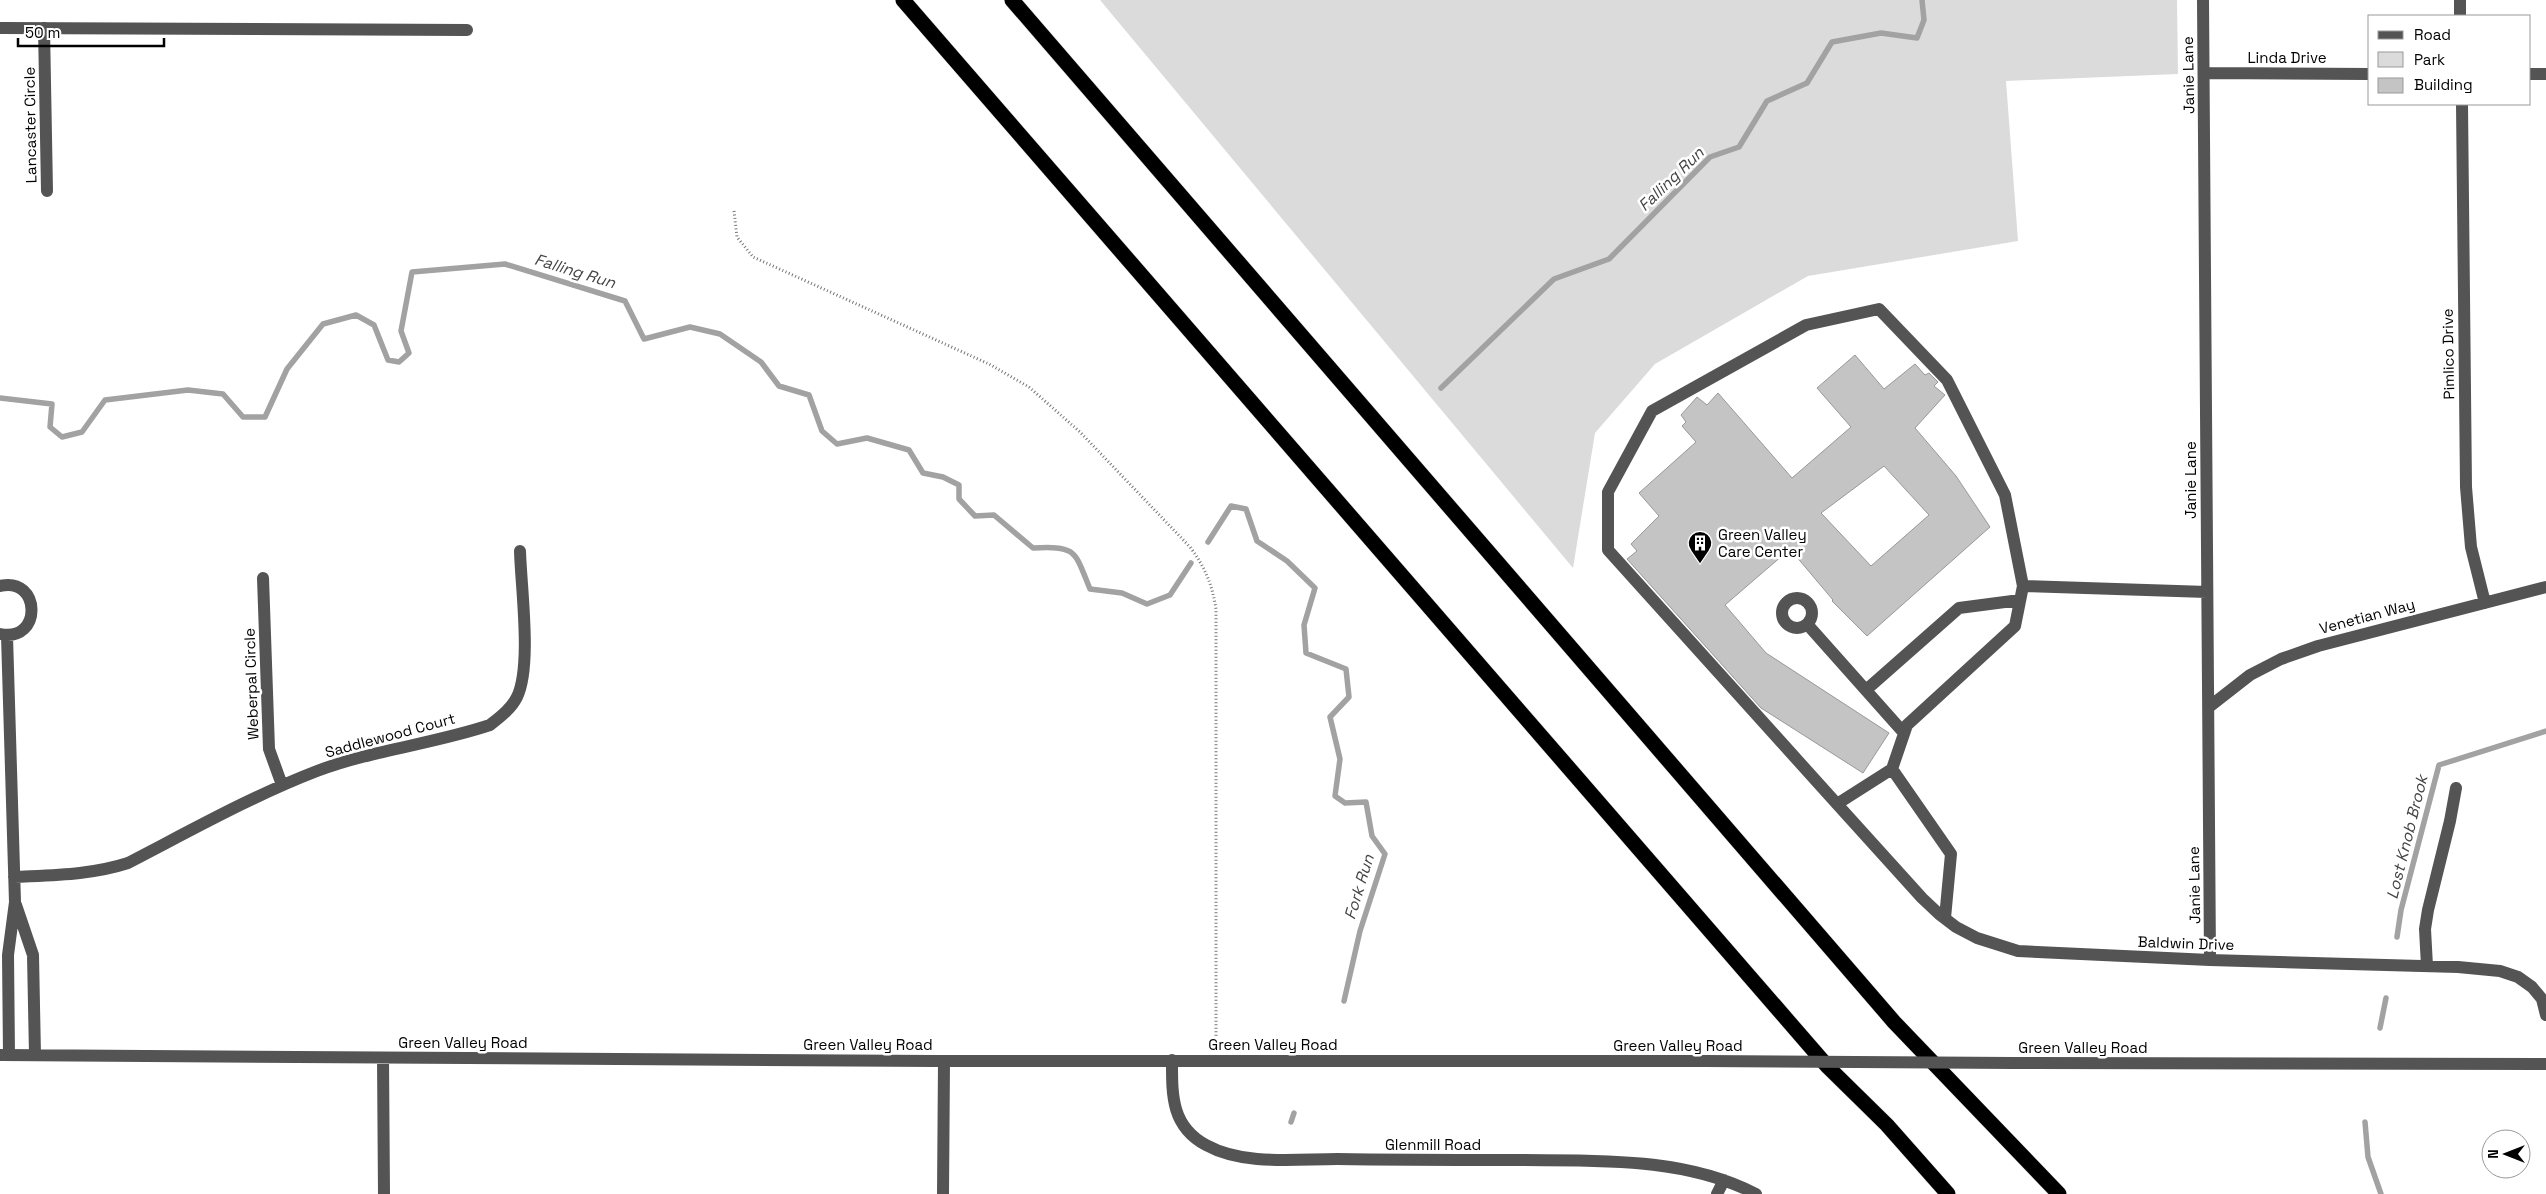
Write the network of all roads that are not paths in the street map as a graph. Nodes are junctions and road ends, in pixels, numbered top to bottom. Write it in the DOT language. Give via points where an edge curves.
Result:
graph roads {
  1 [pos="903,0"];
  2 [pos="1012,0"];
  3 [pos="2203,0"];
  4 [pos="2460,0"];
  5 [pos="2460,15"];
  6 [pos="0,28"];
  7 [pos="44,28"];
  8 [pos="468,30"];
  9 [pos="2204,73"];
  10 [pos="2368,74"];
  11 [pos="2531,74"];
  12 [pos="2546,74"];
  13 [pos="2462,105"];
  14 [pos="47,190"];
  15 [pos="520,551"];
  16 [pos="263,578"];
  17 [pos="0,586"];
  18 [pos="2023,586"];
  19 [pos="2546,587"];
  20 [pos="2207,592"];
  21 [pos="2020,600"];
  22 [pos="2485,603"];
  23 [pos="1807,624"];
  24 [pos="4,635"];
  25 [pos="1866,690"];
  26 [pos="2209,707"];
  27 [pos="1904,733"];
  28 [pos="1892,768"];
  29 [pos="282,785"];
  30 [pos="2456,788"];
  31 [pos="1838,804"];
  32 [pos="14,877"];
  33 [pos="15,902"];
  34 [pos="1945,918"];
  35 [pos="2210,960"];
  36 [pos="2427,966"];
  37 [pos="2546,1015"];
  38 [pos="4,1055"];
  39 [pos="35,1055"];
  40 [pos="383,1058"];
  41 [pos="1172,1060"];
  42 [pos="944,1061"];
  43 [pos="2546,1064"];
  44 [pos="1724,1180"];
  45 [pos="384,1194"];
  46 [pos="943,1194"];
  47 [pos="1717,1194"];
  48 [pos="1756,1194"];
  49 [pos="1948,1194"];
  50 [pos="2060,1194"];
  1 -- 49 [label="highway" via="1821,1059 1887,1125"];
  2 -- 50 [label="highway" via="1894,1022"];
  3 -- 9 [label="street, Janie Lane"];
  4 -- 5 [label="street"];
  6 -- 7 [label="street"];
  7 -- 8 [label="street"];
  7 -- 14 [label="street, Lancaster Circle"];
  9 -- 10 [label="street, Linda Drive"];
  9 -- 20 [label="street, Janie Lane"];
  11 -- 12 [label="street"];
  13 -- 22 [label="street, Pimlico Drive" via="2466,487 2471,547"];
  15 -- 29 [label="street, Saddlewood Court" via="525,670 516,698 505,714 490,725 352,759"];
  16 -- 29 [label="street, Weberpal Circle" via="269,749"];
  17 -- 24 [label="street" via="18,587 32,604 27,626 18,633"];
  18 -- 20 [label="street"];
  18 -- 21 [label="street"];
  18 -- 31 [label="street, Baldwin Drive" via="2005,495 1947,380 1879,309 1806,325 1652,411 1608,492 1608,550"];
  19 -- 22 [label="street, Venetian Way"];
  20 -- 26 [label="street, Janie Lane"];
  21 -- 25 [label="street" via="1959,608"];
  21 -- 27 [label="street" via="2015,626 1907,725"];
  22 -- 26 [label="street, Venetian Way" via="2318,646 2281,659 2250,675"];
  23 -- 25 [label="street"];
  24 -- 32 [label="street"];
  25 -- 27 [label="street"];
  26 -- 35 [label="street, Janie Lane"];
  27 -- 28 [label="street"];
  28 -- 31 [label="street"];
  28 -- 34 [label="street" via="1951,854"];
  29 -- 32 [label="street, Saddlewood Court" via="128,863 93,873"];
  30 -- 36 [label="street" via="2425,928"];
  31 -- 34 [label="street, Baldwin Drive" via="1922,898"];
  32 -- 33 [label="street"];
  33 -- 38 [label="street" via="8,955"];
  33 -- 39 [label="street" via="33,955"];
  34 -- 35 [label="street, Baldwin Drive" via="1977,938 2018,951"];
  35 -- 36 [label="street, Baldwin Drive"];
  36 -- 37 [label="street, Baldwin Drive" via="2500,971 2518,977 2542,999"];
  38 -- 39 [label="street, Green Valley Road"];
  39 -- 40 [label="street, Green Valley Road"];
  40 -- 42 [label="street, Green Valley Road"];
  40 -- 45 [label="street"];
  41 -- 42 [label="street, Green Valley Road"];
  41 -- 43 [label="street, Green Valley Road, bridge"];
  41 -- 44 [label="street, Glenmill Road" via="1172,1098 1180,1121 1206,1146 1227,1153 1278,1159 1575,1160 1644,1164 1688,1170"];
  42 -- 46 [label="street"];
  44 -- 47 [label="street"];
  44 -- 48 [label="street, Glenmill Road"];
}
